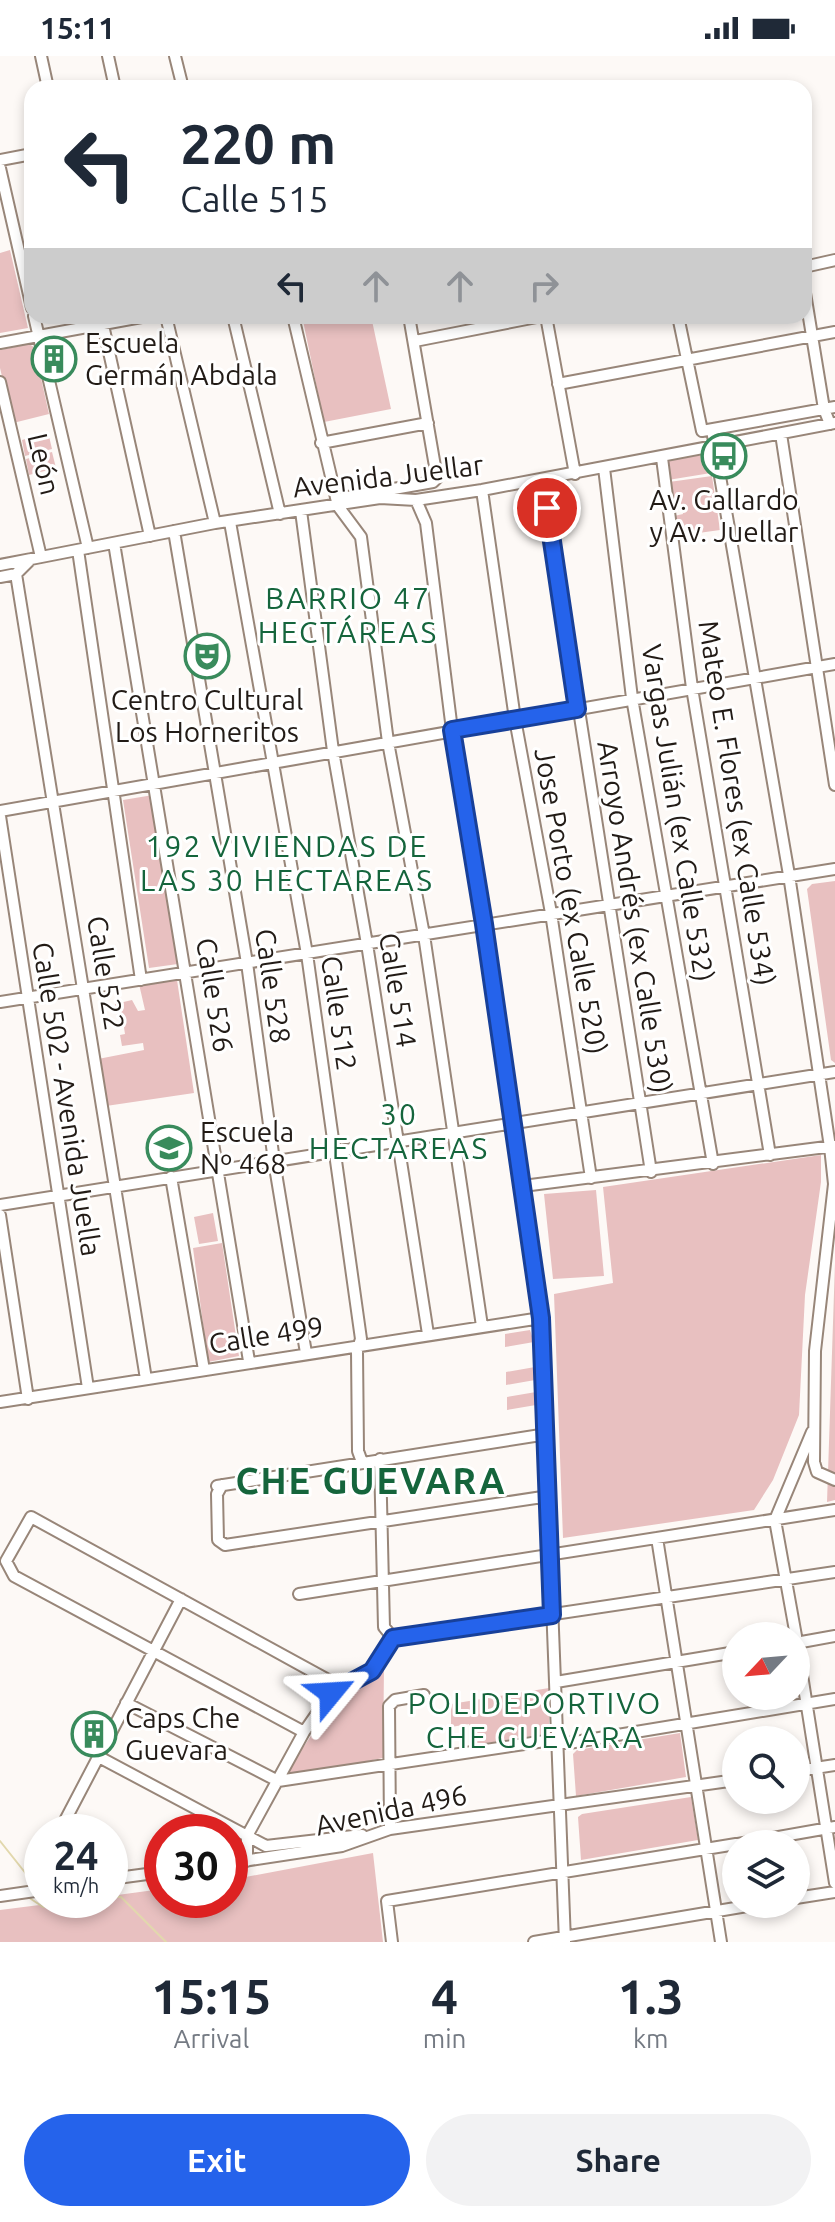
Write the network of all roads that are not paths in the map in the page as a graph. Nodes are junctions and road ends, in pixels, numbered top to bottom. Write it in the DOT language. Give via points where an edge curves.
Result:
graph roads {
  1 [pos="41,56"];
  2 [pos="108,56"];
  3 [pos="175,56"];
  4 [pos="46,80"];
  5 [pos="113,80"];
  6 [pos="181,80"];
  7 [pos="24,156"];
  8 [pos="0,160"];
  9 [pos="0,168"];
  10 [pos="835,260"];
  11 [pos="812,265"];
  12 [pos="24,273"];
  13 [pos="36,324"];
  14 [pos="86,324"];
  15 [pos="103,324"];
  16 [pos="168,324"];
  17 [pos="235,324"];
  18 [pos="295,324"];
  19 [pos="411,324"];
  20 [pos="503,324"];
  21 [pos="546,324"];
  22 [pos="680,324"];
  23 [pos="810,324"];
  24 [pos="835,332"];
  25 [pos="39,336"];
  26 [pos="812,336"];
  27 [pos="415,341"];
  28 [pos="0,343"];
  29 [pos="687,360"];
  30 [pos="0,382"];
  31 [pos="558,384"];
  32 [pos="829,408"];
  33 [pos="428,423"];
  34 [pos="832,424"];
  35 [pos="707,430"];
  36 [pos="781,434"];
  37 [pos="321,443"];
  38 [pos="717,446"];
  39 [pos="662,458"];
  40 [pos="604,468"];
  41 [pos="575,474"];
  42 [pos="543,479"];
  43 [pos="482,490"];
  44 [pos="416,500"];
  45 [pos="337,502"];
  46 [pos="301,511"];
  47 [pos="280,514"];
  48 [pos="230,522"];
  49 [pos="215,523"];
  50 [pos="174,531"];
  51 [pos="150,536"];
  52 [pos="114,543"];
  53 [pos="83,549"];
  54 [pos="36,558"];
  55 [pos="0,565"];
  56 [pos="16,574"];
  57 [pos="0,577"];
  58 [pos="835,664"];
  59 [pos="817,667"];
  60 [pos="754,678"];
  61 [pos="692,688"];
  62 [pos="632,698"];
  63 [pos="577,709"];
  64 [pos="515,719"];
  65 [pos="452,730"];
  66 [pos="388,742"];
  67 [pos="333,751"];
  68 [pos="273,762"];
  69 [pos="214,772"];
  70 [pos="155,783"];
  71 [pos="835,785"];
  72 [pos="112,791"];
  73 [pos="56,802"];
  74 [pos="0,814"];
  75 [pos="835,869"];
  76 [pos="789,875"];
  77 [pos="727,885"];
  78 [pos="668,895"];
  79 [pos="610,904"];
  80 [pos="551,913"];
  81 [pos="484,924"];
  82 [pos="424,935"];
  83 [pos="367,944"];
  84 [pos="307,954"];
  85 [pos="247,963"];
  86 [pos="188,973"];
  87 [pos="141,980"];
  88 [pos="85,990"];
  89 [pos="27,998"];
  90 [pos="0,1002"];
  91 [pos="835,1072"];
  92 [pos="820,1074"];
  93 [pos="759,1085"];
  94 [pos="701,1094"];
  95 [pos="641,1102"];
  96 [pos="581,1112"];
  97 [pos="513,1122"];
  98 [pos="453,1132"];
  99 [pos="396,1141"];
  100 [pos="833,1146"];
  101 [pos="334,1151"];
  102 [pos="770,1155"];
  103 [pos="274,1161"];
  104 [pos="713,1164"];
  105 [pos="216,1170"];
  106 [pos="651,1172"];
  107 [pos="171,1177"];
  108 [pos="591,1178"];
  109 [pos="114,1186"];
  110 [pos="523,1186"];
  111 [pos="58,1195"];
  112 [pos="0,1205"];
  113 [pos="0,1215"];
  114 [pos="541,1318"];
  115 [pos="482,1326"];
  116 [pos="428,1334"];
  117 [pos="361,1345"];
  118 [pos="306,1353"];
  119 [pos="249,1361"];
  120 [pos="204,1370"];
  121 [pos="146,1379"];
  122 [pos="88,1388"];
  123 [pos="28,1399"];
  124 [pos="0,1402"];
  125 [pos="814,1427"];
  126 [pos="547,1434"];
  127 [pos="380,1459"];
  128 [pos="362,1462"];
  129 [pos="835,1480"];
  130 [pos="549,1496"];
  131 [pos="835,1510"];
  132 [pos="384,1520"];
  133 [pos="775,1520"];
  134 [pos="657,1538"];
  135 [pos="550,1553"];
  136 [pos="835,1572"];
  137 [pos="384,1580"];
  138 [pos="785,1581"];
  139 [pos="299,1594"];
  140 [pos="181,1599"];
  141 [pos="666,1599"];
  142 [pos="552,1615"];
  143 [pos="793,1622"];
  144 [pos="835,1636"];
  145 [pos="390,1637"];
  146 [pos="810,1638"];
  147 [pos="153,1653"];
  148 [pos="722,1654"];
  149 [pos="677,1662"];
  150 [pos="556,1682"];
  151 [pos="331,1693"];
  152 [pos="424,1695"];
  153 [pos="835,1699"];
  154 [pos="126,1703"];
  155 [pos="810,1703"];
  156 [pos="768,1710"];
  157 [pos="808,1710"];
  158 [pos="685,1723"];
  159 [pos="304,1732"];
  160 [pos="558,1742"];
  161 [pos="99,1757"];
  162 [pos="389,1764"];
  163 [pos="835,1765"];
  164 [pos="817,1767"];
  165 [pos="810,1768"];
  166 [pos="278,1781"];
  167 [pos="722,1782"];
  168 [pos="696,1786"];
  169 [pos="561,1807"];
  170 [pos="69,1814"];
  171 [pos="206,1814"];
  172 [pos="831,1827"];
  173 [pos="390,1829"];
  174 [pos="810,1831"];
  175 [pos="248,1834"];
  176 [pos="374,1835"];
  177 [pos="248,1837"];
  178 [pos="722,1847"];
  179 [pos="706,1850"];
  180 [pos="248,1861"];
  181 [pos="563,1874"];
  182 [pos="835,1883"];
  183 [pos="24,1892"];
  184 [pos="835,1892"];
  185 [pos="0,1896"];
  186 [pos="810,1896"];
  187 [pos="722,1910"];
  188 [pos="716,1911"];
  189 [pos="565,1939"];
  190 [pos="392,1942"];
  191 [pos="534,1942"];
  192 [pos="721,1942"];
  1 -- 4 [label="street"];
  2 -- 5 [label="street"];
  3 -- 6 [label="street"];
  7 -- 8 [label="street"];
  9 -- 12 [label="street"];
  10 -- 11 [label="street"];
  13 -- 25 [label="street"];
  14 -- 25 [label="street"];
  15 -- 51 [label="street"];
  16 -- 49 [label="street"];
  17 -- 47 [label="street"];
  18 -- 37 [label="street"];
  19 -- 27 [label="street"];
  20 -- 27 [label="street"];
  21 -- 31 [label="street"];
  22 -- 29 [label="street"];
  23 -- 26 [label="street"];
  24 -- 26 [label="street"];
  25 -- 28 [label="street"];
  25 -- 53 [label="street"];
  26 -- 29 [label="street"];
  26 -- 32 [label="street"];
  27 -- 33 [label="street"];
  29 -- 31 [label="street"];
  29 -- 35 [label="street"];
  30 -- 54 [label="street, León"];
  31 -- 41 [label="street"];
  32 -- 34 [label="street"];
  32 -- 35 [label="street"];
  33 -- 37 [label="street"];
  33 -- 45 [label="street" via="437,478 433,482"];
  34 -- 36 [label="street, Avenida Juellar"];
  35 -- 38 [label="street"];
  36 -- 38 [label="street, Avenida Juellar"];
  36 -- 59 [label="street"];
  37 -- 45 [label="street"];
  38 -- 39 [label="street, Avenida Juellar"];
  38 -- 60 [label="street"];
  39 -- 40 [label="street, Avenida Juellar"];
  39 -- 61 [label="street, Mateo E. Flores (ex Calle 534)"];
  40 -- 41 [label="street, Avenida Juellar"];
  40 -- 62 [label="street, Vargas Julián (ex Calle 532)"];
  41 -- 42 [label="street, Avenida Juellar"];
  42 -- 43 [label="street, Avenida Juellar"];
  42 -- 63 [label="street, Arroyo Andrés (ex Calle 530)"];
  43 -- 44 [label="street, Avenida Juellar"];
  43 -- 64 [label="street, Jose Porto (ex Calle 520)"];
  44 -- 45 [label="street, Avenida Juellar"];
  44 -- 65 [label="street" via="426,523"];
  45 -- 46 [label="street, Avenida Juellar"];
  45 -- 66 [label="street" via="361,537"];
  46 -- 47 [label="street, Avenida Juellar"];
  46 -- 67 [label="street, Calle 514"];
  47 -- 48 [label="street, Avenida Juellar"];
  48 -- 49 [label="street, Avenida Juellar"];
  48 -- 68 [label="street, Calle 512"];
  49 -- 50 [label="street, Avenida Juellar"];
  50 -- 51 [label="street, Avenida Juellar"];
  50 -- 69 [label="street, Calle 528"];
  51 -- 52 [label="street, Avenida Juellar"];
  52 -- 53 [label="street, Avenida Juellar"];
  52 -- 70 [label="street, Calle 526"];
  53 -- 54 [label="street, Avenida Juellar"];
  53 -- 72 [label="street"];
  54 -- 55 [label="street, Avenida Juellar"];
  54 -- 56 [label="street"];
  56 -- 57 [label="street"];
  56 -- 73 [label="street, Calle 522"];
  58 -- 59 [label="street"];
  59 -- 60 [label="street"];
  59 -- 71 [label="street"];
  60 -- 61 [label="street"];
  60 -- 76 [label="street"];
  61 -- 62 [label="street"];
  61 -- 77 [label="street, Mateo E. Flores (ex Calle 534)"];
  62 -- 63 [label="street"];
  62 -- 78 [label="street, Vargas Julián (ex Calle 532)"];
  63 -- 64 [label="street"];
  63 -- 79 [label="street, Arroyo Andrés (ex Calle 530)"];
  64 -- 65 [label="street"];
  64 -- 80 [label="street, Jose Porto (ex Calle 520)"];
  65 -- 66 [label="street"];
  65 -- 81 [label="street"];
  66 -- 67 [label="street"];
  66 -- 82 [label="street"];
  67 -- 68 [label="street"];
  67 -- 83 [label="street, Calle 514"];
  68 -- 69 [label="street"];
  68 -- 84 [label="street, Calle 512"];
  69 -- 70 [label="street"];
  69 -- 85 [label="street, Calle 528"];
  70 -- 72 [label="street"];
  70 -- 86 [label="street, Calle 526"];
  72 -- 73 [label="street"];
  72 -- 87 [label="street"];
  73 -- 74 [label="street"];
  73 -- 88 [label="street, Calle 522"];
  74 -- 89 [label="street, Calle 502 - Avenida Juella"];
  75 -- 76 [label="street"];
  76 -- 77 [label="street"];
  76 -- 92 [label="street"];
  77 -- 78 [label="street"];
  77 -- 93 [label="street, Mateo E. Flores (ex Calle 534)"];
  78 -- 79 [label="street"];
  78 -- 94 [label="street, Vargas Julián (ex Calle 532)"];
  79 -- 80 [label="street"];
  79 -- 95 [label="street, Arroyo Andrés (ex Calle 530)"];
  80 -- 81 [label="street"];
  80 -- 96 [label="street, Jose Porto (ex Calle 520)"];
  81 -- 82 [label="street"];
  81 -- 97 [label="street"];
  82 -- 83 [label="street"];
  82 -- 98 [label="street"];
  83 -- 84 [label="street"];
  83 -- 99 [label="street, Calle 514"];
  84 -- 85 [label="street"];
  84 -- 101 [label="street, Calle 512"];
  85 -- 86 [label="street"];
  85 -- 103 [label="street, Calle 528"];
  86 -- 87 [label="street"];
  86 -- 105 [label="street, Calle 526"];
  87 -- 88 [label="street"];
  88 -- 89 [label="street"];
  88 -- 109 [label="street, Calle 522"];
  89 -- 90 [label="street"];
  89 -- 111 [label="street, Calle 502 - Avenida Juella"];
  91 -- 92 [label="street"];
  92 -- 93 [label="street"];
  92 -- 100 [label="street"];
  93 -- 94 [label="street"];
  93 -- 102 [label="street, Mateo E. Flores (ex Calle 534)"];
  94 -- 95 [label="street"];
  94 -- 104 [label="street, Vargas Julián (ex Calle 532)"];
  95 -- 96 [label="street"];
  95 -- 106 [label="street, Arroyo Andrés (ex Calle 530)"];
  96 -- 97 [label="street"];
  96 -- 108 [label="street, Jose Porto (ex Calle 520)"];
  97 -- 98 [label="street"];
  97 -- 110 [label="street"];
  98 -- 99 [label="street"];
  98 -- 115 [label="street"];
  99 -- 101 [label="street"];
  99 -- 116 [label="street, Calle 514"];
  100 -- 102 [label="street"];
  100 -- 125 [label="street" via="834,1184 815,1351"];
  101 -- 103 [label="street"];
  101 -- 117 [label="street, Calle 512"];
  102 -- 104 [label="street"];
  103 -- 105 [label="street"];
  103 -- 118 [label="street, Calle 528"];
  104 -- 106 [label="street"];
  105 -- 107 [label="street"];
  105 -- 119 [label="street, Calle 526"];
  106 -- 108 [label="street"];
  107 -- 109 [label="street"];
  107 -- 120 [label="street"];
  108 -- 110 [label="street"];
  109 -- 111 [label="street"];
  109 -- 121 [label="street, Calle 522"];
  110 -- 114 [label="street"];
  111 -- 112 [label="street"];
  111 -- 122 [label="street, Calle 502 - Avenida Juella"];
  113 -- 123 [label="street"];
  114 -- 115 [label="street, Calle 499"];
  114 -- 126 [label="street"];
  115 -- 116 [label="street, Calle 499"];
  116 -- 117 [label="street, Calle 499"];
  117 -- 118 [label="street, Calle 499"];
  117 -- 128 [label="street, Calle 512" via="357,1351"];
  118 -- 119 [label="street, Calle 499"];
  119 -- 120 [label="street, Calle 499"];
  120 -- 121 [label="street, Calle 499"];
  121 -- 122 [label="street, Calle 499"];
  122 -- 123 [label="street, Calle 499"];
  123 -- 124 [label="street, Calle 499"];
  125 -- 129 [label="street" via="817,1472"];
  125 -- 133 [label="street"];
  126 -- 127 [label="street"];
  126 -- 130 [label="street"];
  127 -- 128 [label="street"];
  127 -- 132 [label="street"];
  128 -- 132 [label="street" via="219,1486 220,1544"];
  130 -- 132 [label="street"];
  130 -- 135 [label="street"];
  131 -- 133 [label="street"];
  132 -- 137 [label="street"];
  133 -- 134 [label="street"];
  133 -- 138 [label="street"];
  134 -- 135 [label="street"];
  134 -- 141 [label="street"];
  135 -- 137 [label="street"];
  135 -- 142 [label="street"];
  136 -- 138 [label="street"];
  137 -- 139 [label="street"];
  137 -- 145 [label="street" via="384,1627"];
  138 -- 141 [label="street"];
  138 -- 143 [label="street"];
  140 -- 147 [label="street"];
  140 -- 147 [label="street" via="31,1517 6,1561 14,1576"];
  140 -- 151 [label="street" via="328,1680"];
  141 -- 142 [label="street"];
  141 -- 149 [label="street"];
  142 -- 145 [label="street"];
  142 -- 150 [label="street"];
  144 -- 146 [label="street"];
  145 -- 151 [label="street" via="372,1671"];
  147 -- 154 [label="street"];
  147 -- 159 [label="street"];
  148 -- 149 [label="street"];
  149 -- 150 [label="street"];
  149 -- 158 [label="street"];
  150 -- 160 [label="street"];
  151 -- 159 [label="street"];
  152 -- 162 [label="street" via="389,1706"];
  153 -- 155 [label="street"];
  154 -- 161 [label="street"];
  154 -- 166 [label="street"];
  156 -- 158 [label="street"];
  157 -- 164 [label="street"];
  158 -- 160 [label="street"];
  158 -- 168 [label="street"];
  159 -- 166 [label="street"];
  160 -- 162 [label="street"];
  160 -- 169 [label="street"];
  161 -- 170 [label="street"];
  161 -- 171 [label="street"];
  162 -- 166 [label="street"];
  162 -- 173 [label="street"];
  163 -- 164 [label="street"];
  164 -- 165 [label="street"];
  164 -- 172 [label="street"];
  166 -- 175 [label="street"];
  167 -- 168 [label="street, Avenida 496"];
  168 -- 169 [label="street, Avenida 496"];
  168 -- 179 [label="street"];
  169 -- 173 [label="street, Avenida 496"];
  169 -- 181 [label="street"];
  172 -- 174 [label="street"];
  172 -- 182 [label="street"];
  173 -- 176 [label="street, Avenida 496"];
  176 -- 177 [label="street" via="266,1846"];
  176 -- 180 [label="street, Avenida 496" via="317,1851"];
  178 -- 179 [label="street"];
  179 -- 181 [label="street"];
  179 -- 188 [label="street"];
  181 -- 189 [label="street"];
  181 -- 190 [label="street" via="387,1901"];
  183 -- 185 [label="street"];
  184 -- 186 [label="street"];
  187 -- 188 [label="street"];
  188 -- 189 [label="street"];
  188 -- 192 [label="street"];
  189 -- 191 [label="street"];
}
